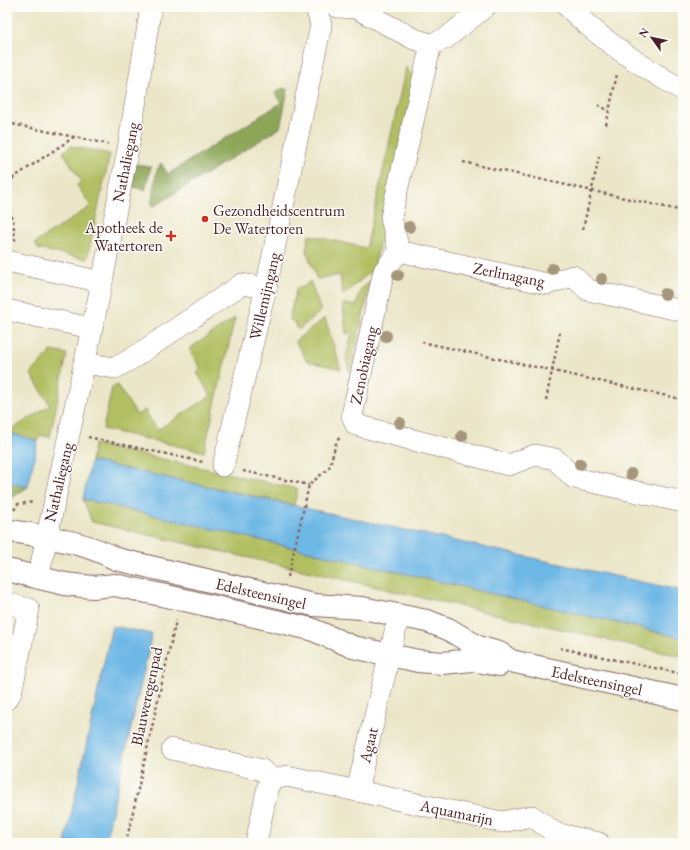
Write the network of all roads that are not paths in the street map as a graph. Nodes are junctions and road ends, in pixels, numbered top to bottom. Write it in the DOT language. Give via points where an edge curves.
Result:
graph roads {
  1 [pos="151,7"];
  2 [pos="316,7"];
  3 [pos="350,7"];
  4 [pos="485,7"];
  5 [pos="568,7"];
  6 [pos="431,44"];
  7 [pos="683,90"];
  8 [pos="399,251"];
  9 [pos="7,261"];
  10 [pos="102,282"];
  11 [pos="266,288"];
  12 [pos="7,310"];
  13 [pos="683,311"];
  14 [pos="91,328"];
  15 [pos="84,363"];
  16 [pos="223,466"];
  17 [pos="683,502"];
  18 [pos="7,530"];
  19 [pos="46,538"];
  20 [pos="7,570"];
  21 [pos="38,578"];
  22 [pos="7,603"];
  23 [pos="399,615"];
  24 [pos="389,655"];
  25 [pos="511,661"];
  26 [pos="7,698"];
  27 [pos="683,699"];
  28 [pos="172,749"];
  29 [pos="273,779"];
  30 [pos="358,791"];
  31 [pos="256,843"];
  32 [pos="599,843"];
  1 -- 10 [label="street, Nathaliegang" via="128,149"];
  2 -- 11 [label="street, Willemijngang" via="321,25"];
  3 -- 6 [label="street" via="414,39"];
  4 -- 6 [label="street" via="445,39"];
  5 -- 7 [label="street" via="646,70"];
  6 -- 8 [label="street" via="391,217"];
  8 -- 13 [label="street, Zerlinagang" via="547,284 573,276 588,290"];
  8 -- 17 [label="street, Zenobiagang" via="384,271 352,415 356,425 509,465 535,455 555,459 574,478"];
  9 -- 10 [label="street"];
  10 -- 14 [label="street, Nathaliegang"];
  11 -- 15 [label="street" via="242,284 115,368"];
  11 -- 16 [label="street, Willemijngang"];
  12 -- 14 [label="street"];
  14 -- 15 [label="street, Nathaliegang"];
  15 -- 19 [label="street, Nathaliegang"];
  18 -- 19 [label="street, Edelsteensingel"];
  19 -- 21 [label="street, Nathaliegang"];
  19 -- 23 [label="street, Edelsteensingel" via="102,551 116,559 314,605 362,608"];
  20 -- 21 [label="street, Edelsteensingel"];
  21 -- 24 [label="street, Edelsteensingel" via="93,587 115,585 180,599 311,629 353,647"];
  22 -- 26 [label="street" via="29,609 11,693"];
  23 -- 24 [label="street, Agaat"];
  23 -- 25 [label="street, Edelsteensingel" via="448,629 478,648 499,653"];
  24 -- 25 [label="street, Edelsteensingel" via="443,663 472,660 498,665"];
  24 -- 30 [label="street, Agaat"];
  25 -- 27 [label="street, Edelsteensingel"];
  28 -- 29 [label="street" via="262,770"];
  29 -- 30 [label="street" via="287,776"];
  29 -- 31 [label="street" via="268,786"];
  30 -- 32 [label="street, Aquamarijn" via="502,822 532,816 554,832"];
}
